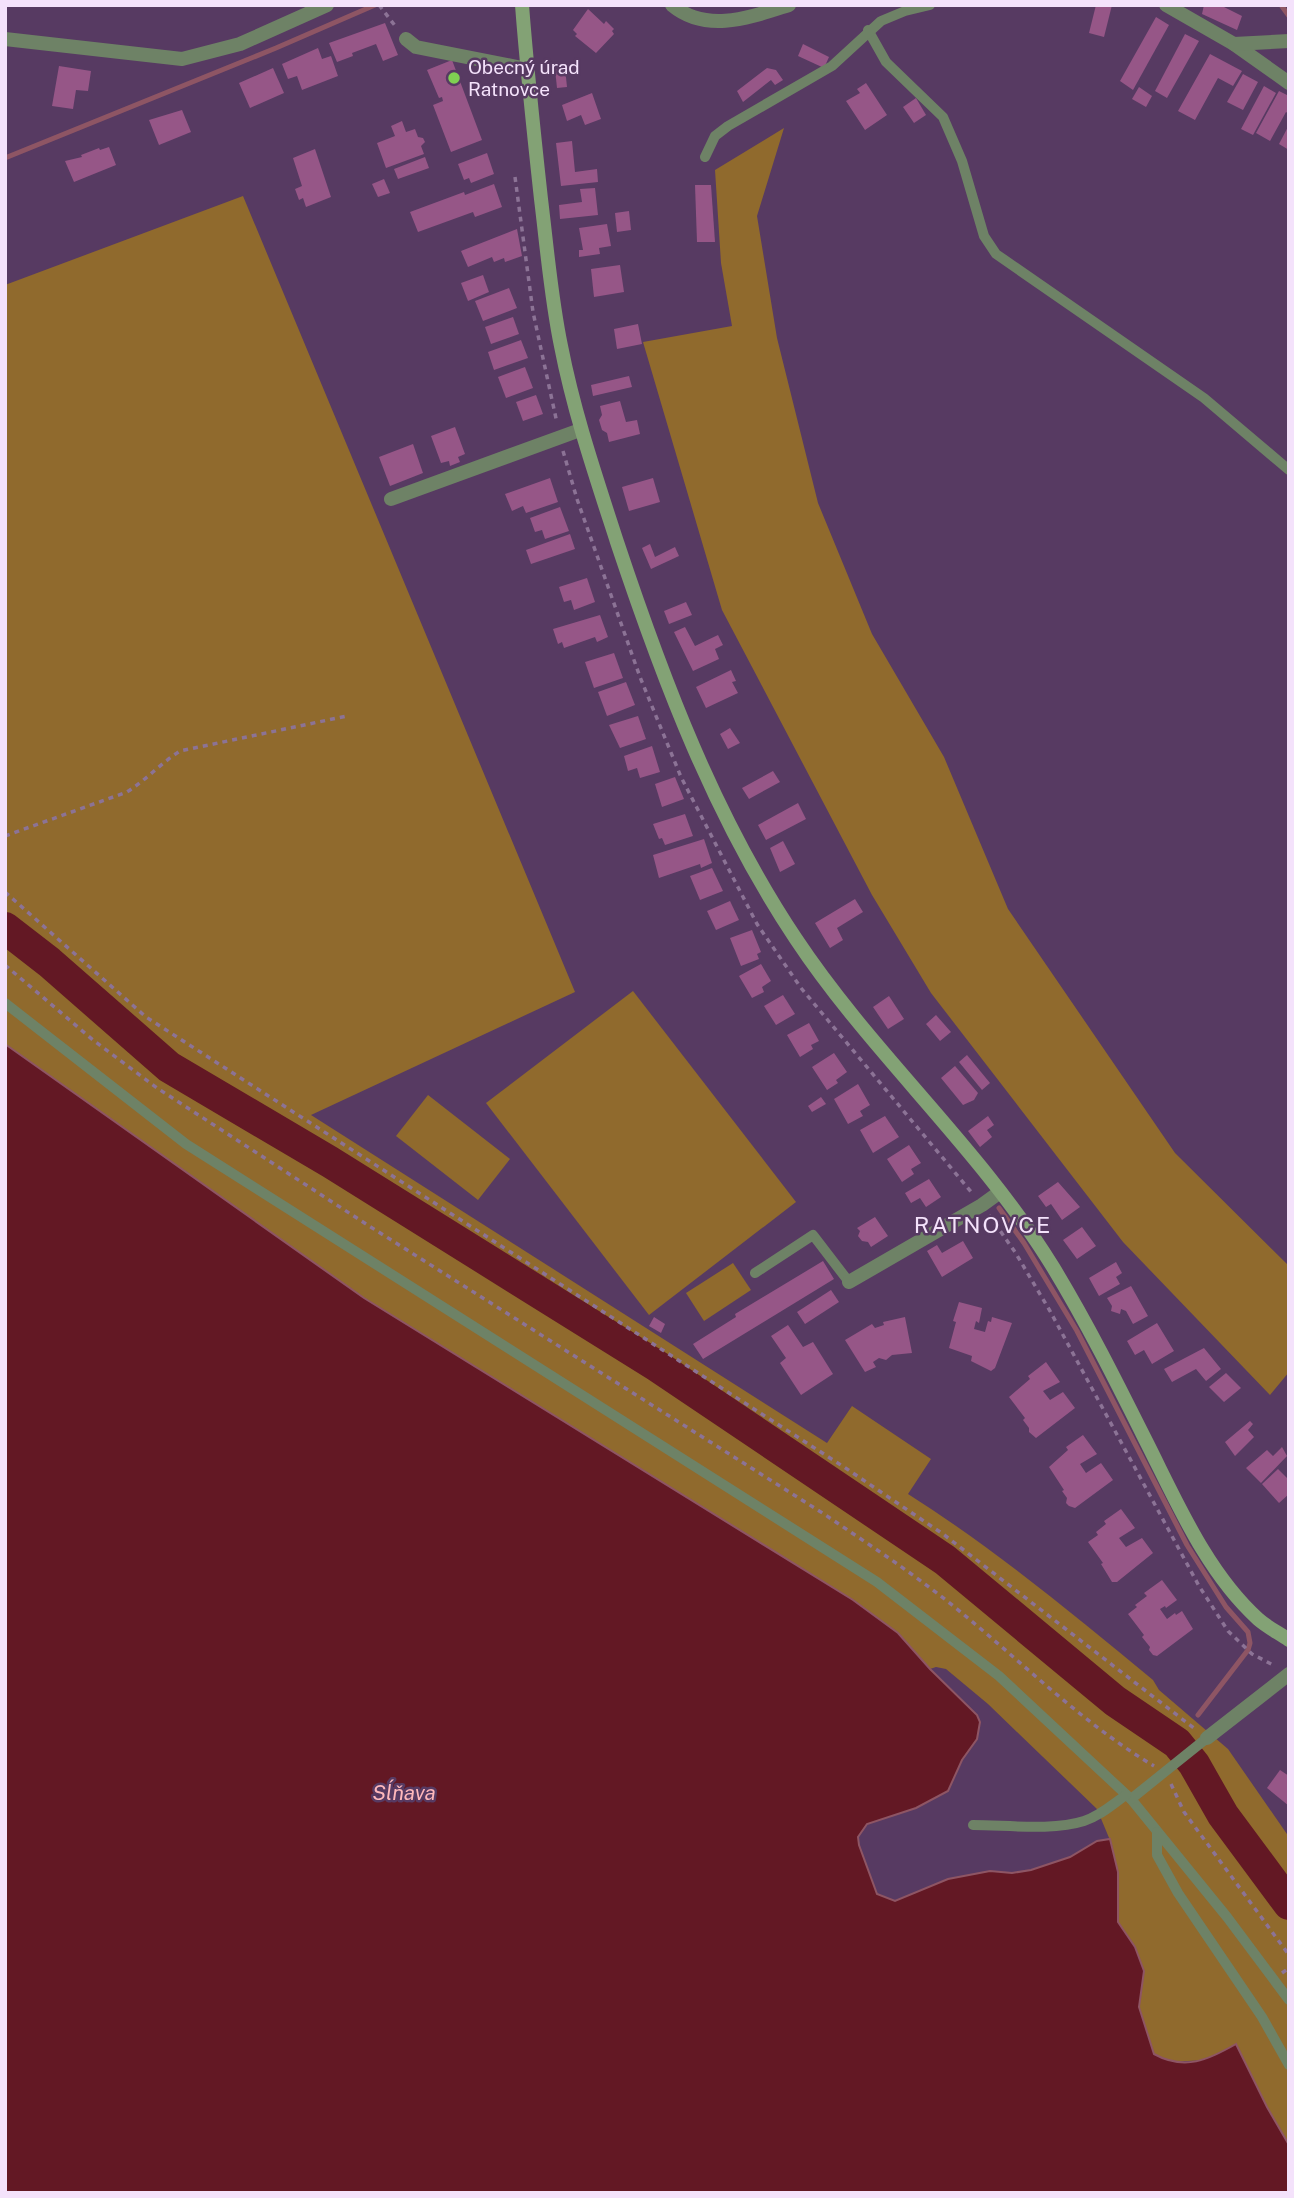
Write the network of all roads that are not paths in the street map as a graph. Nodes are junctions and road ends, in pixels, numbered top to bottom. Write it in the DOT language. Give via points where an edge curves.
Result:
graph roads {
  1 [pos="327,5"];
  2 [pos="522,5"];
  3 [pos="672,5"];
  4 [pos="789,5"];
  5 [pos="930,5"];
  6 [pos="1166,5"];
  7 [pos="868,30"];
  8 [pos="5,39"];
  9 [pos="406,39"];
  10 [pos="1289,41"];
  11 [pos="1234,44"];
  12 [pos="527,69"];
  13 [pos="1289,83"];
  14 [pos="705,157"];
  15 [pos="580,430"];
  16 [pos="1289,470"];
  17 [pos="391,499"];
  18 [pos="5,1003"];
  19 [pos="1000,1192"];
  20 [pos="755,1273"];
  21 [pos="849,1282"];
  22 [pos="1289,1640"];
  23 [pos="1283,1670"];
  24 [pos="1201,1742"];
  25 [pos="1128,1797"];
  26 [pos="973,1825"];
  27 [pos="1157,1832"];
  28 [pos="1289,2000"];
  29 [pos="1289,2065"];
  1 -- 8 [label="street" via="240,44 182,59"];
  2 -- 12 [label="main road"];
  3 -- 4 [label="street" via="708,22 728,22"];
  5 -- 7 [label="lane" via="905,10"];
  6 -- 11 [label="street"];
  7 -- 14 [label="lane" via="832,66 715,136"];
  7 -- 16 [label="lane" via="887,62 943,117 962,161 984,236 996,254 1204,398"];
  9 -- 12 [label="street" via="416,47"];
  10 -- 11 [label="street"];
  11 -- 13 [label="street"];
  12 -- 15 [label="main road" via="554,307"];
  15 -- 17 [label="street"];
  15 -- 19 [label="main road" via="636,598 690,738 758,876 841,1001"];
  18 -- 25 [label="lane" via="186,1144 877,1582 999,1676"];
  19 -- 21 [label="street"];
  19 -- 22 [label="main road" via="1064,1286 1207,1555 1245,1605"];
  20 -- 21 [label="lane" via="813,1235"];
  23 -- 24 [label="street"];
  24 -- 25 [label="lane"];
  25 -- 26 [label="lane" via="1083,1822"];
  25 -- 27 [label="lane"];
  27 -- 28 [label="lane"];
  27 -- 29 [label="lane" via="1157,1855 1178,1893"];
}
